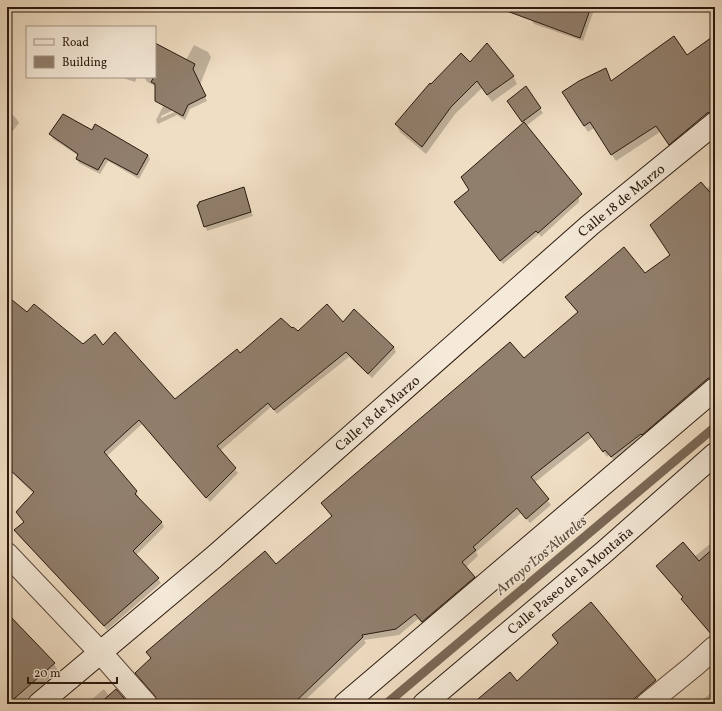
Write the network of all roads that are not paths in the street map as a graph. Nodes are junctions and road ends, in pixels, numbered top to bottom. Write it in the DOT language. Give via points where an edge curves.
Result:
graph roads {
  1 [pos="715,123"];
  2 [pos="715,389"];
  3 [pos="715,454"];
  4 [pos="7,554"];
  5 [pos="715,647"];
  6 [pos="100,652"];
  7 [pos="39,704"];
  8 [pos="146,704"];
  9 [pos="345,704"];
  10 [pos="424,704"];
  11 [pos="647,704"];
  1 -- 6 [label="main road, Calle 18 de Marzo" via="590,225 214,557"];
  2 -- 9 [label="main road"];
  3 -- 10 [label="main road, Calle Paseo de la Montaña" via="603,553"];
  4 -- 6 [label="main road"];
  5 -- 11 [label="main road"];
  6 -- 7 [label="main road, Calle 18 de Marzo"];
  6 -- 8 [label="main road"];
}
